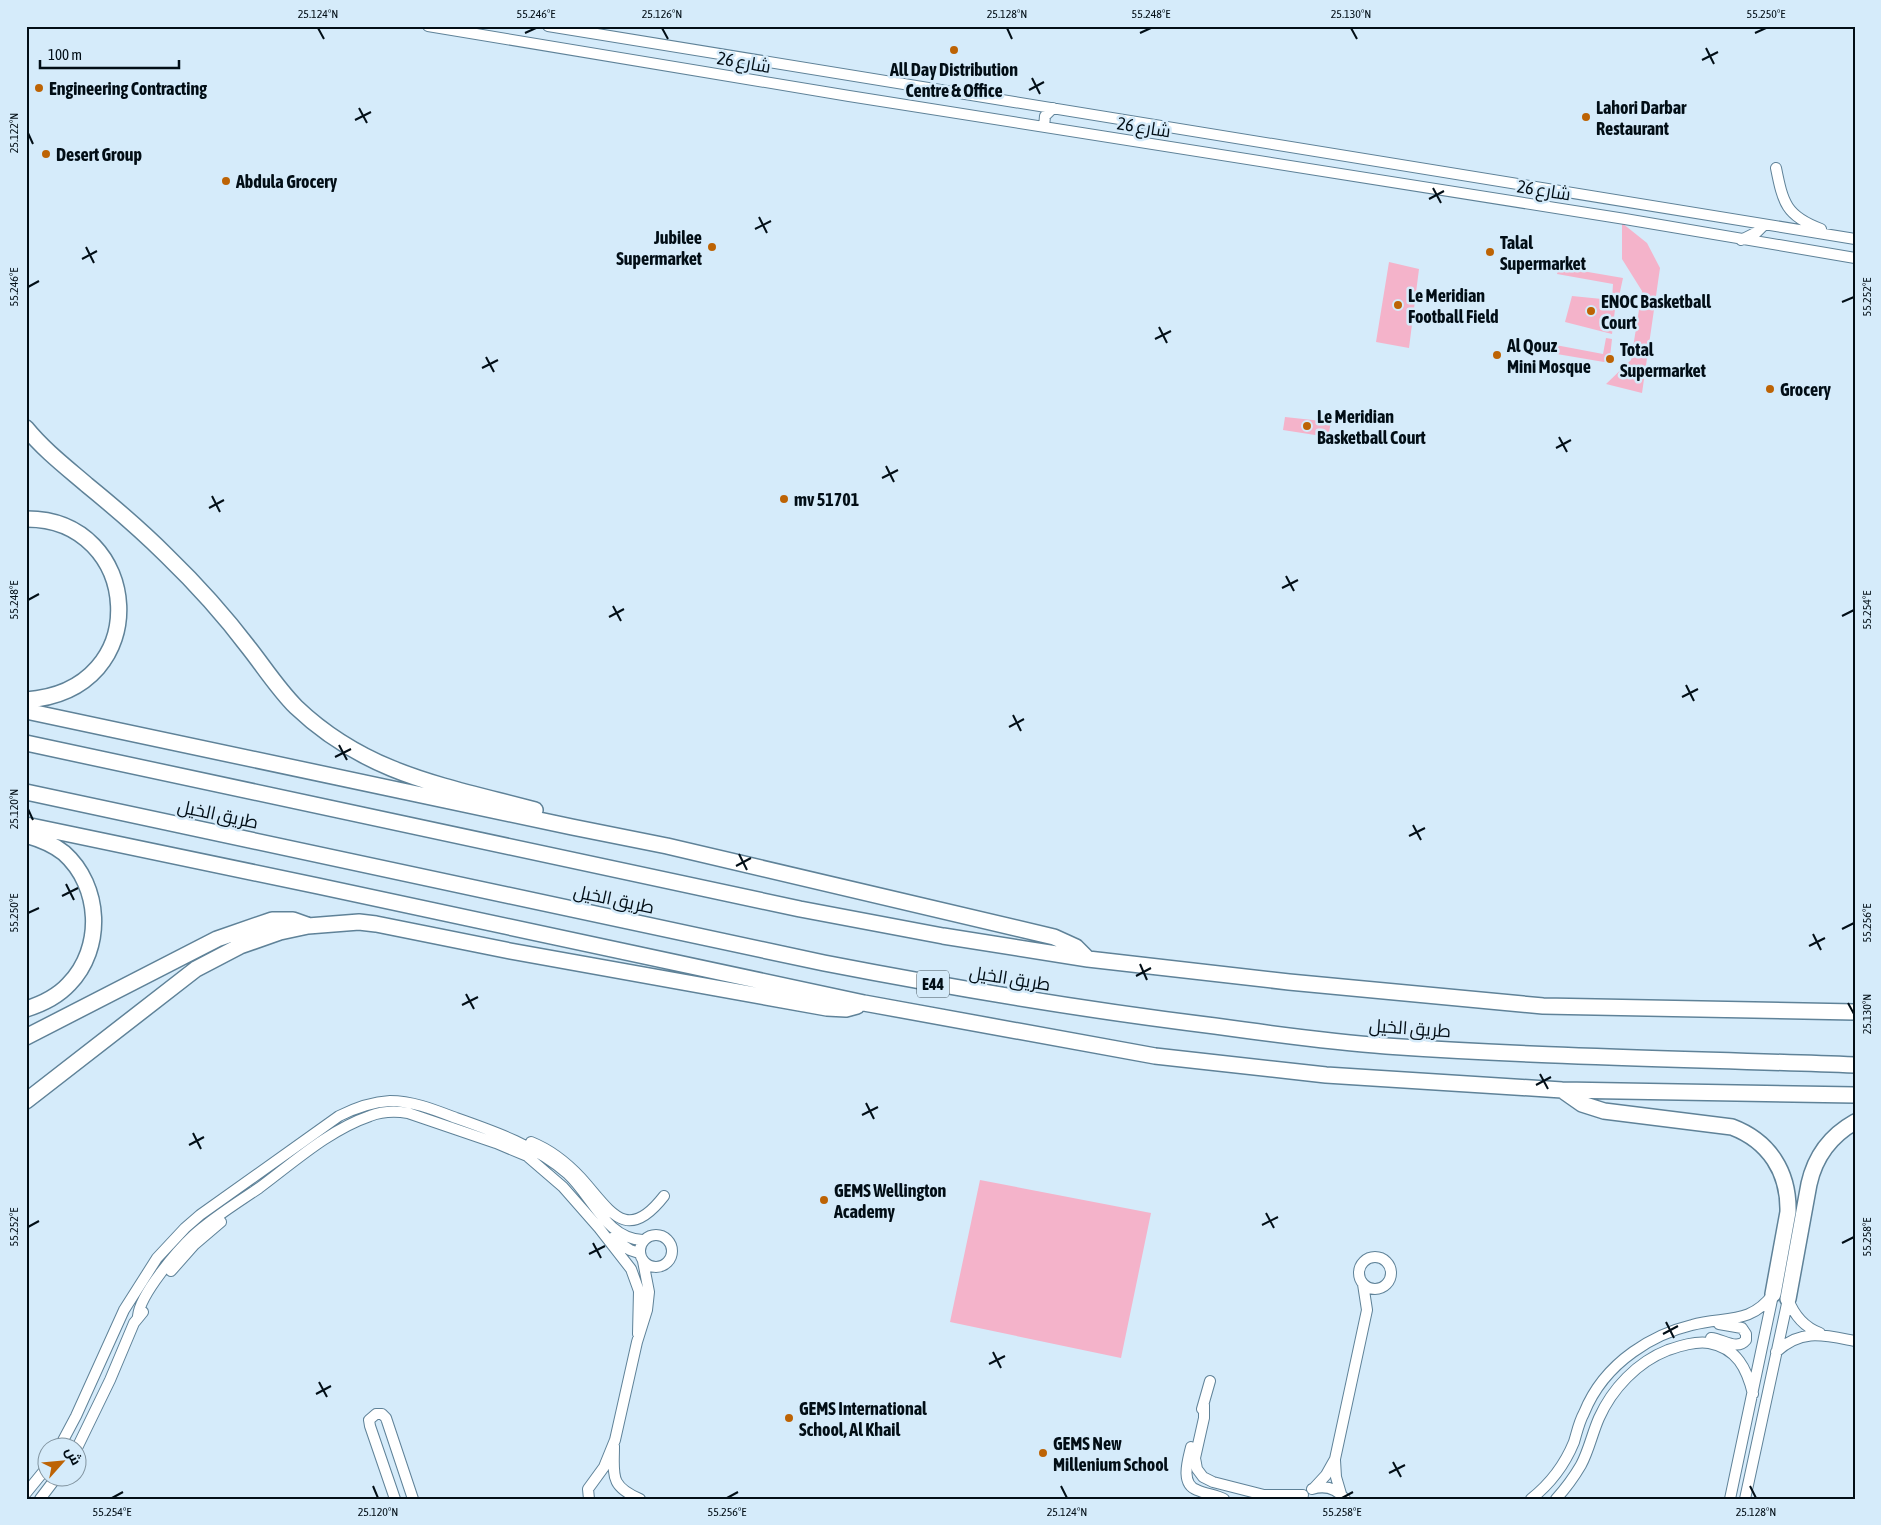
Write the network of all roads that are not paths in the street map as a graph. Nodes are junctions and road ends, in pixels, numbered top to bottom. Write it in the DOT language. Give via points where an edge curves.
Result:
graph roads {
  1 [pos="428,26"];
  2 [pos="548,26"];
  3 [pos="1053,108"];
  4 [pos="1044,127"];
  5 [pos="1776,168"];
  6 [pos="1764,225"];
  7 [pos="1843,237"];
  8 [pos="1855,239"];
  9 [pos="1740,240"];
  10 [pos="1855,258"];
  11 [pos="26,428"];
  12 [pos="26,519"];
  13 [pos="26,700"];
  14 [pos="26,711"];
  15 [pos="26,743"];
  16 [pos="26,792"];
  17 [pos="26,825"];
  18 [pos="572,827"];
  19 [pos="26,835"];
  20 [pos="308,926"];
  21 [pos="1088,958"];
  22 [pos="864,1003"];
  23 [pos="26,1009"];
  24 [pos="1855,1012"];
  25 [pos="26,1037"];
  26 [pos="1855,1065"];
  27 [pos="1562,1090"];
  28 [pos="1855,1095"];
  29 [pos="26,1101"];
  30 [pos="1855,1122"];
  31 [pos="518,1142"];
  32 [pos="664,1196"];
  33 [pos="599,1228"];
  34 [pos="643,1240"];
  35 [pos="641,1257"];
  36 [pos="1363,1284"];
  37 [pos="1383,1287"];
  38 [pos="1773,1294"];
  39 [pos="1788,1298"];
  40 [pos="1367,1310"];
  41 [pos="1703,1322"];
  42 [pos="638,1334"];
  43 [pos="1823,1335"];
  44 [pos="1855,1341"];
  45 [pos="1684,1346"];
  46 [pos="1776,1352"];
  47 [pos="1210,1381"];
  48 [pos="1753,1394"];
  49 [pos="1204,1405"];
  50 [pos="64,1438"];
  51 [pos="82,1438"];
  52 [pos="614,1440"];
  53 [pos="1334,1459"];
  54 [pos="38,1484"];
  55 [pos="1314,1488"];
  56 [pos="26,1493"];
  57 [pos="1302,1497"];
  58 [pos="1343,1497"];
  59 [pos="395,1499"];
  60 [pos="413,1499"];
  61 [pos="589,1499"];
  62 [pos="640,1499"];
  63 [pos="1224,1499"];
  64 [pos="1531,1499"];
  65 [pos="1556,1499"];
  66 [pos="1730,1499"];
  67 [pos="1745,1499"];
  1 -- 4 [label="street, شارع 26"];
  2 -- 3 [label="street, شارع 26"];
  3 -- 4 [label="street" via="1045,116"];
  3 -- 6 [label="street, شارع 26"];
  4 -- 9 [label="street, شارع 26"];
  5 -- 7 [label="street" via="1781,194 1791,213 1808,225"];
  6 -- 7 [label="street, شارع 26"];
  6 -- 9 [label="street"];
  7 -- 8 [label="street, شارع 26"];
  9 -- 10 [label="street, شارع 26"];
  11 -- 18 [label="highway" via="47,452 128,518 180,568 224,616 294,705 336,740 360,755 402,773 549,814"];
  12 -- 13 [label="highway" via="47,521 82,536 108,566 117,585 120,604 114,641 95,671 66,692"];
  14 -- 18 [label="highway"];
  15 -- 21 [label="highway, طريق الخيل" via="800,909 951,938"];
  16 -- 26 [label="highway, طريق الخيل / E44" via="824,963 1069,1006 1383,1046"];
  17 -- 22 [label="highway"];
  18 -- 21 [label="highway" via="667,846 1054,937 1076,947"];
  19 -- 23 [label="highway" via="52,844 73,862 87,886 94,925 89,952 77,975 68,986 42,1004"];
  20 -- 22 [label="highway" via="376,924 827,1008 846,1009"];
  20 -- 25 [label="highway" via="282,919 239,930"];
  20 -- 29 [label="highway" via="258,939 196,969"];
  21 -- 24 [label="highway, طريق الخيل" via="1298,983 1543,1006"];
  22 -- 27 [label="highway" via="1099,1047 1212,1064 1326,1075"];
  27 -- 28 [label="highway"];
  27 -- 38 [label="highway" via="1582,1104 1604,1111 1732,1126 1764,1146 1782,1172 1789,1202"];
  30 -- 39 [label="highway" via="1829,1142 1814,1168"];
  31 -- 32 [label="street" via="534,1143 554,1154 574,1170 607,1209 621,1218 644,1217"];
  31 -- 34 [label="street" via="568,1174 614,1229 627,1237"];
  31 -- 50 [label="street" via="409,1102 372,1103 339,1116 211,1207 170,1242 145,1274 124,1310"];
  33 -- 35 [label="street"];
  33 -- 42 [label="street" via="636,1280 640,1304"];
  33 -- 51 [label="street" via="563,1187 533,1163 408,1120 382,1119 365,1125 330,1144 205,1235 173,1268 138,1316"];
  34 -- 35 [label="street"];
  34 -- 35 [label="street" via="660,1235 669,1241 672,1250 664,1266 655,1268"];
  35 -- 42 [label="street" via="649,1300"];
  36 -- 37 [label="street" via="1372,1289"];
  36 -- 37 [label="street" via="1359,1268 1367,1258 1375,1257 1383,1259 1390,1269 1389,1281"];
  36 -- 40 [label="street"];
  37 -- 40 [label="street"];
  38 -- 41 [label="street" via="1751,1314"];
  38 -- 48 [label="street"];
  39 -- 43 [label="street" via="1801,1321"];
  39 -- 46 [label="street"];
  40 -- 53 [label="street"];
  41 -- 45 [label="street" via="1742,1328 1746,1340 1738,1346 1704,1338"];
  41 -- 64 [label="street" via="1654,1338 1612,1369 1586,1407 1562,1464"];
  42 -- 52 [label="street"];
  43 -- 44 [label="street"];
  43 -- 46 [label="street" via="1798,1338"];
  45 -- 48 [label="street" via="1708,1343 1730,1352 1746,1370"];
  45 -- 65 [label="street" via="1648,1360 1621,1384 1599,1417 1580,1466"];
  46 -- 67 [label="street"];
  47 -- 49 [label="street"];
  48 -- 66 [label="street"];
  49 -- 57 [label="street" via="1195,1458 1203,1478 1264,1494"];
  49 -- 63 [label="street" via="1186,1474 1195,1490"];
  52 -- 61 [label="street" via="604,1467 588,1489"];
  52 -- 62 [label="street" via="614,1470 618,1486"];
  53 -- 55 [label="street"];
  53 -- 58 [label="street"];
  54 -- 56 [label="street"];
  55 -- 57 [label="street"];
  55 -- 58 [label="street" via="1329,1488"];
  59 -- 60 [label="street" via="370,1426 369,1420 376,1414 386,1418"];
}
